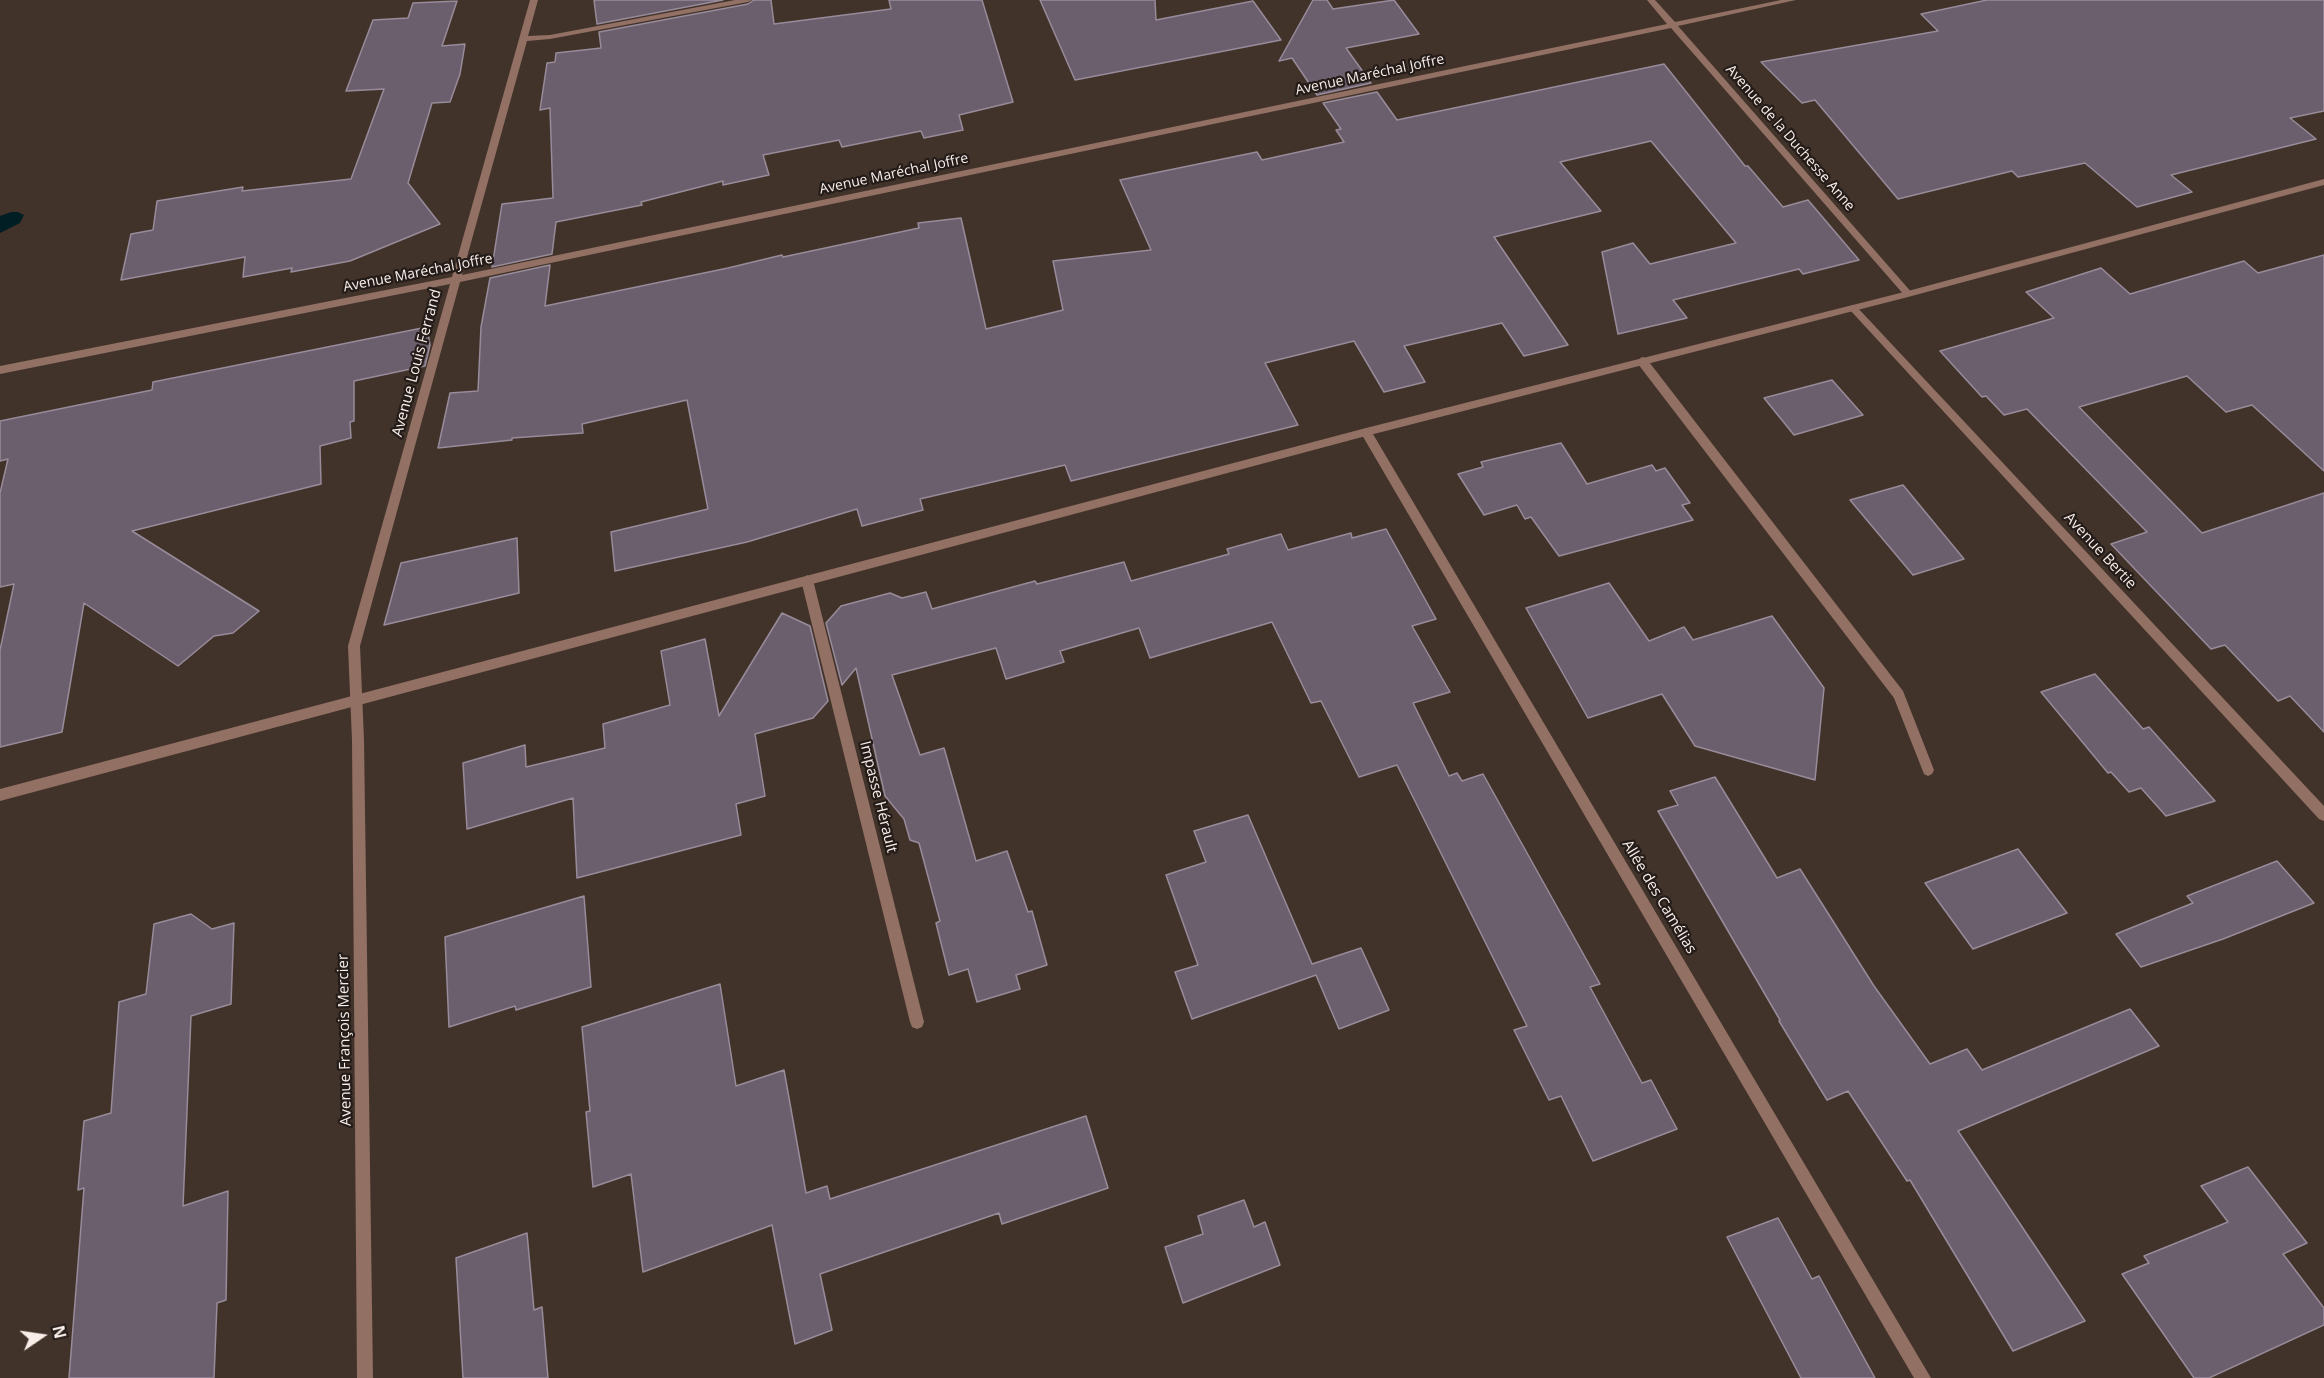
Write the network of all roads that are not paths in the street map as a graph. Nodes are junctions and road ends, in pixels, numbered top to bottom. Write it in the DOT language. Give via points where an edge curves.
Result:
graph roads {
  1 [pos="534,0"];
  2 [pos="748,0"];
  3 [pos="1651,0"];
  4 [pos="1792,0"];
  5 [pos="1673,25"];
  6 [pos="523,39"];
  7 [pos="2324,182"];
  8 [pos="455,280"];
  9 [pos="1908,294"];
  10 [pos="1853,308"];
  11 [pos="1642,362"];
  12 [pos="0,370"];
  13 [pos="1366,432"];
  14 [pos="807,580"];
  15 [pos="356,701"];
  16 [pos="1928,770"];
  17 [pos="0,795"];
  18 [pos="2324,815"];
  19 [pos="917,1022"];
  20 [pos="365,1378"];
  21 [pos="1923,1378"];
  1 -- 6 [label="street, Avenue Louis Ferrand"];
  2 -- 6 [label="street"];
  3 -- 5 [label="street, Avenue de la Duchesse Anne"];
  4 -- 5 [label="street, Avenue Maréchal Joffre"];
  5 -- 8 [label="street, Avenue Maréchal Joffre"];
  5 -- 9 [label="street, Avenue de la Duchesse Anne"];
  6 -- 8 [label="street, Avenue Louis Ferrand"];
  7 -- 9 [label="street"];
  8 -- 12 [label="street, Avenue Maréchal Joffre"];
  8 -- 15 [label="street, Avenue Louis Ferrand" via="354,646"];
  9 -- 10 [label="street"];
  10 -- 11 [label="street"];
  10 -- 18 [label="street, Avenue Bertie"];
  11 -- 13 [label="street"];
  11 -- 16 [label="street" via="1899,695"];
  13 -- 14 [label="street"];
  13 -- 21 [label="street, Allée des Camélias"];
  14 -- 15 [label="street"];
  14 -- 19 [label="street, Impasse Hérault"];
  15 -- 17 [label="street"];
  15 -- 20 [label="street, Avenue François Mercier"];
}
